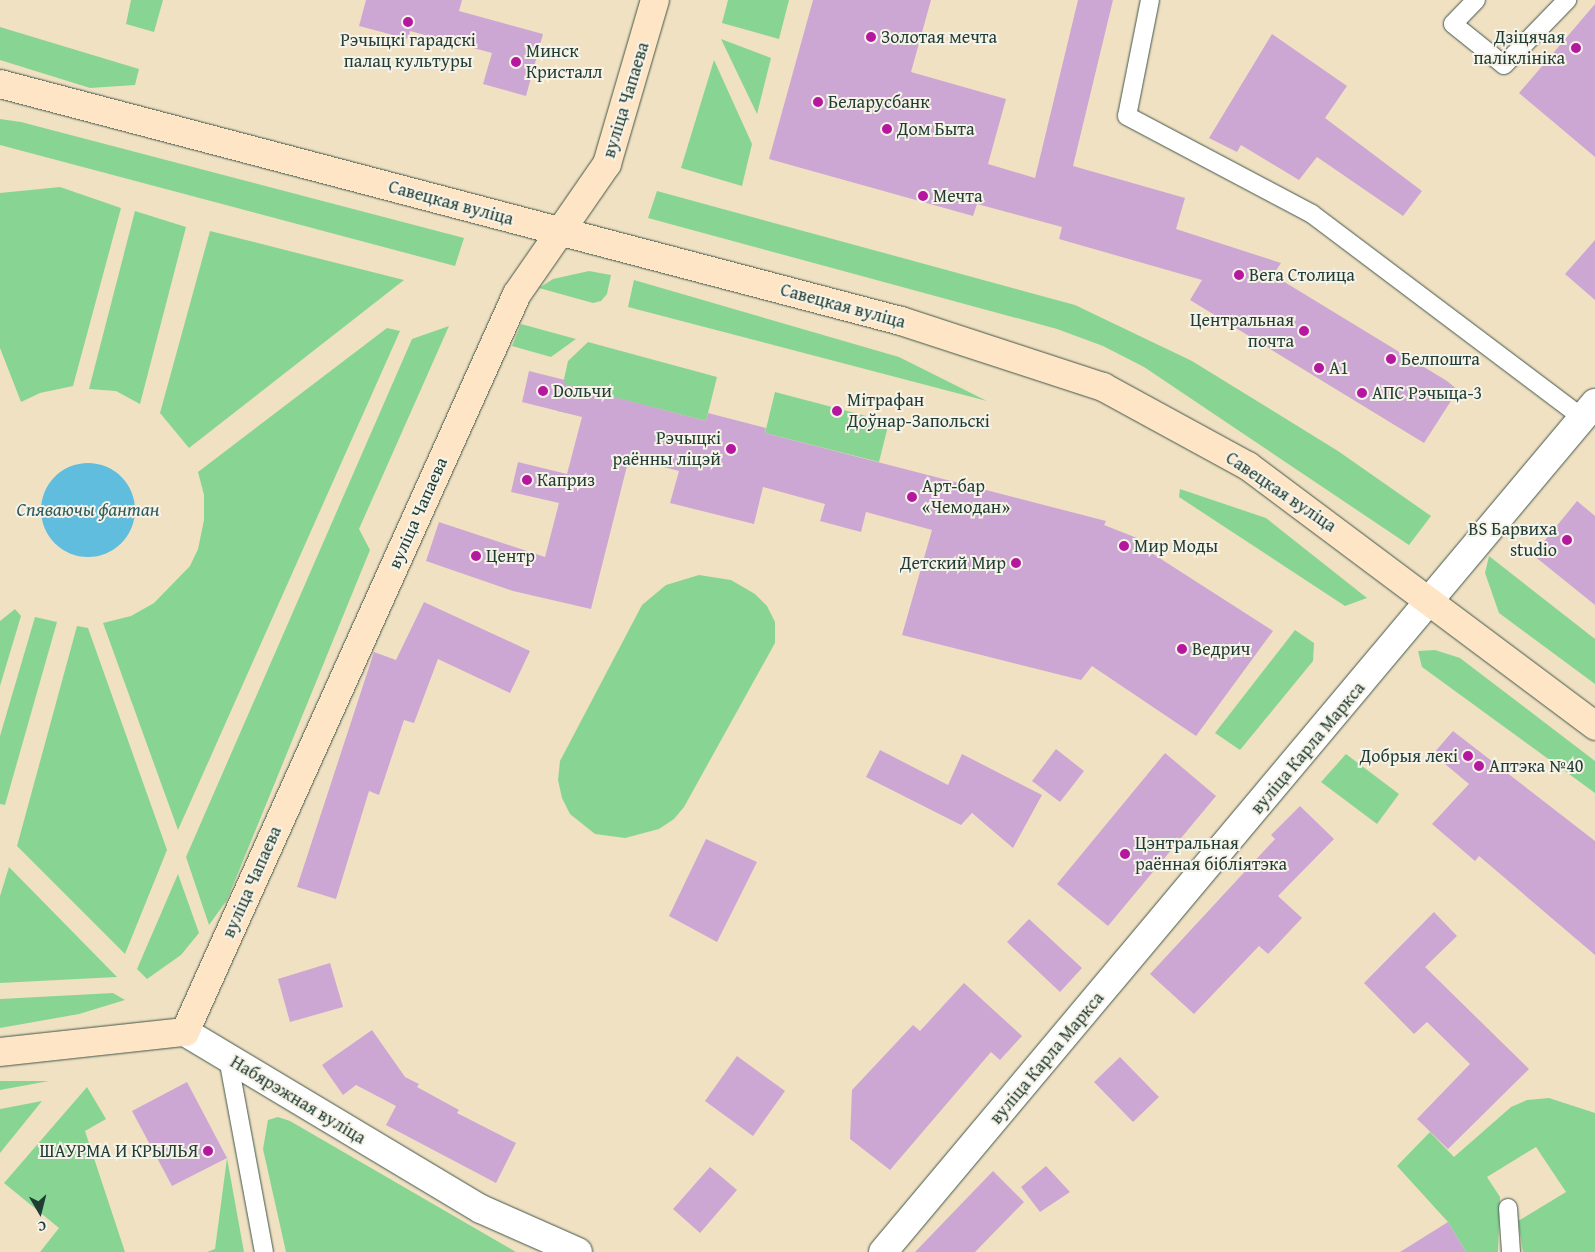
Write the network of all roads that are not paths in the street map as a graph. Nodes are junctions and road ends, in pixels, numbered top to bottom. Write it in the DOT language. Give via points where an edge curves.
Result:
graph roads {
  1 [pos="655,0"];
  2 [pos="1150,0"];
  3 [pos="1476,0"];
  4 [pos="1567,0"];
  5 [pos="0,84"];
  6 [pos="559,232"];
  7 [pos="1589,411"];
  8 [pos="1431,600"];
  9 [pos="1595,726"];
  10 [pos="185,1032"];
  11 [pos="0,1052"];
  12 [pos="228,1058"];
  13 [pos="1508,1208"];
  14 [pos="264,1252"];
  15 [pos="578,1252"];
  16 [pos="883,1252"];
  17 [pos="1511,1252"];
  1 -- 6 [label="street, вуліца Чапаева" via="607,164"];
  2 -- 7 [label="lane" via="1127,116 1312,214"];
  3 -- 4 [label="lane" via="1453,24 1504,65"];
  5 -- 6 [label="street, Савецкая вуліца"];
  6 -- 8 [label="street, Савецкая вуліца" via="901,321 1103,387 1248,466"];
  6 -- 10 [label="street, вуліца Чапаева" via="517,294"];
  7 -- 8 [label="street, вуліца Карла Маркса"];
  8 -- 9 [label="street, Савецкая вуліца"];
  8 -- 16 [label="street, вуліца Карла Маркса"];
  10 -- 11 [label="street"];
  10 -- 12 [label="street, Набярэжная вуліца"];
  12 -- 14 [label="lane"];
  12 -- 15 [label="street, Набярэжная вуліца" via="481,1209"];
  13 -- 17 [label="lane"];
}
